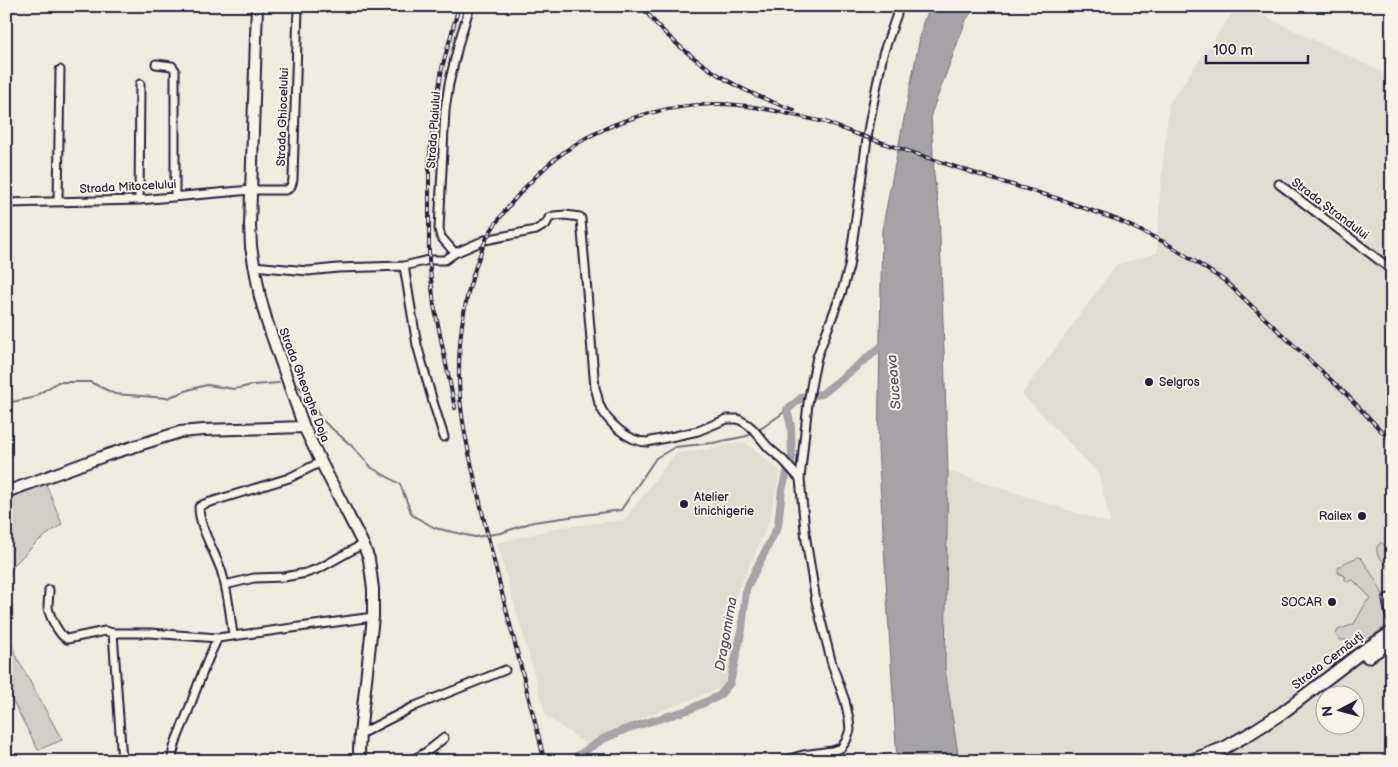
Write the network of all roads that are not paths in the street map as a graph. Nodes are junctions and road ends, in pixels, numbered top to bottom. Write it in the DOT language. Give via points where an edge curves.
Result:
graph roads {
  1 [pos="257,6"];
  2 [pos="298,6"];
  3 [pos="470,6"];
  4 [pos="897,6"];
  5 [pos="156,64"];
  6 [pos="60,70"];
  7 [pos="140,84"];
  8 [pos="1279,184"];
  9 [pos="251,190"];
  10 [pos="175,197"];
  11 [pos="139,200"];
  12 [pos="58,202"];
  13 [pos="6,203"];
  14 [pos="455,253"];
  15 [pos="253,266"];
  16 [pos="404,266"];
  17 [pos="1392,270"];
  18 [pos="304,427"];
  19 [pos="444,437"];
  20 [pos="321,462"];
  21 [pos="800,479"];
  22 [pos="6,492"];
  23 [pos="363,544"];
  24 [pos="225,585"];
  25 [pos="49,590"];
  26 [pos="1389,600"];
  27 [pos="1392,616"];
  28 [pos="373,617"];
  29 [pos="1392,625"];
  30 [pos="1391,632"];
  31 [pos="113,633"];
  32 [pos="234,635"];
  33 [pos="218,638"];
  34 [pos="1392,642"];
  35 [pos="505,670"];
  36 [pos="1282,712"];
  37 [pos="360,734"];
  38 [pos="444,738"];
  39 [pos="360,759"];
  40 [pos="122,761"];
  41 [pos="172,761"];
  42 [pos="347,761"];
  43 [pos="408,761"];
  44 [pos="782,761"];
  45 [pos="1190,761"];
  1 -- 9 [label="main road, Strada Gheorghe Doja"];
  2 -- 9 [label="street, Strada Ghiocelului" via="292,183 286,190"];
  3 -- 14 [label="street, Strada Plaiului" via="458,42 445,110 439,229 441,237"];
  4 -- 21 [label="street" via="883,54 869,125 849,267 817,357 808,403"];
  5 -- 10 [label="street" via="172,66 175,70"];
  6 -- 12 [label="street"];
  7 -- 11 [label="street"];
  8 -- 17 [label="street, Strada Ștrandului"];
  9 -- 10 [label="street, Strada Mitocelului"];
  9 -- 15 [label="main road, Strada Gheorghe Doja"];
  10 -- 11 [label="street, Strada Mitocelului"];
  11 -- 12 [label="street, Strada Mitocelului"];
  12 -- 13 [label="street, Strada Mitocelului"];
  14 -- 16 [label="street" via="445,260"];
  14 -- 21 [label="street" via="485,240 536,230 554,216 580,217 595,388 600,405 612,423 628,437 647,442 698,431 727,419 738,419 747,424"];
  15 -- 16 [label="street" via="308,271"];
  15 -- 18 [label="main road, Strada Gheorghe Doja" via="267,322"];
  16 -- 19 [label="street" via="417,345"];
  18 -- 20 [label="main road, Strada Gheorghe Doja"];
  18 -- 22 [label="main road" via="180,432"];
  20 -- 23 [label="main road, Strada Gheorghe Doja"];
  20 -- 24 [label="street" via="289,478 199,507"];
  21 -- 44 [label="street" via="816,600 850,730 841,748"];
  23 -- 24 [label="street" via="306,573 254,578"];
  23 -- 28 [label="main road, Strada Gheorghe Doja" via="374,589"];
  24 -- 32 [label="street"];
  25 -- 31 [label="street" via="49,611 61,636 70,639 105,631"];
  26 -- 27 [label="main road"];
  28 -- 32 [label="street"];
  28 -- 37 [label="main road, Strada Gheorghe Doja"];
  29 -- 30 [label="main road"];
  30 -- 36 [label="main road, Strada Cernăuți"];
  31 -- 33 [label="street"];
  31 -- 40 [label="street"];
  32 -- 33 [label="street"];
  33 -- 41 [label="street" via="182,727"];
  34 -- 36 [label="main road, Strada Cernăuți" via="1308,699"];
  35 -- 37 [label="street" via="415,706"];
  36 -- 45 [label="main road, Strada Cernăuți" via="1224,748"];
  37 -- 39 [label="main road, Strada Gheorghe Doja"];
  38 -- 43 [label="street" via="426,753"];
  39 -- 42 [label="street"];
}
